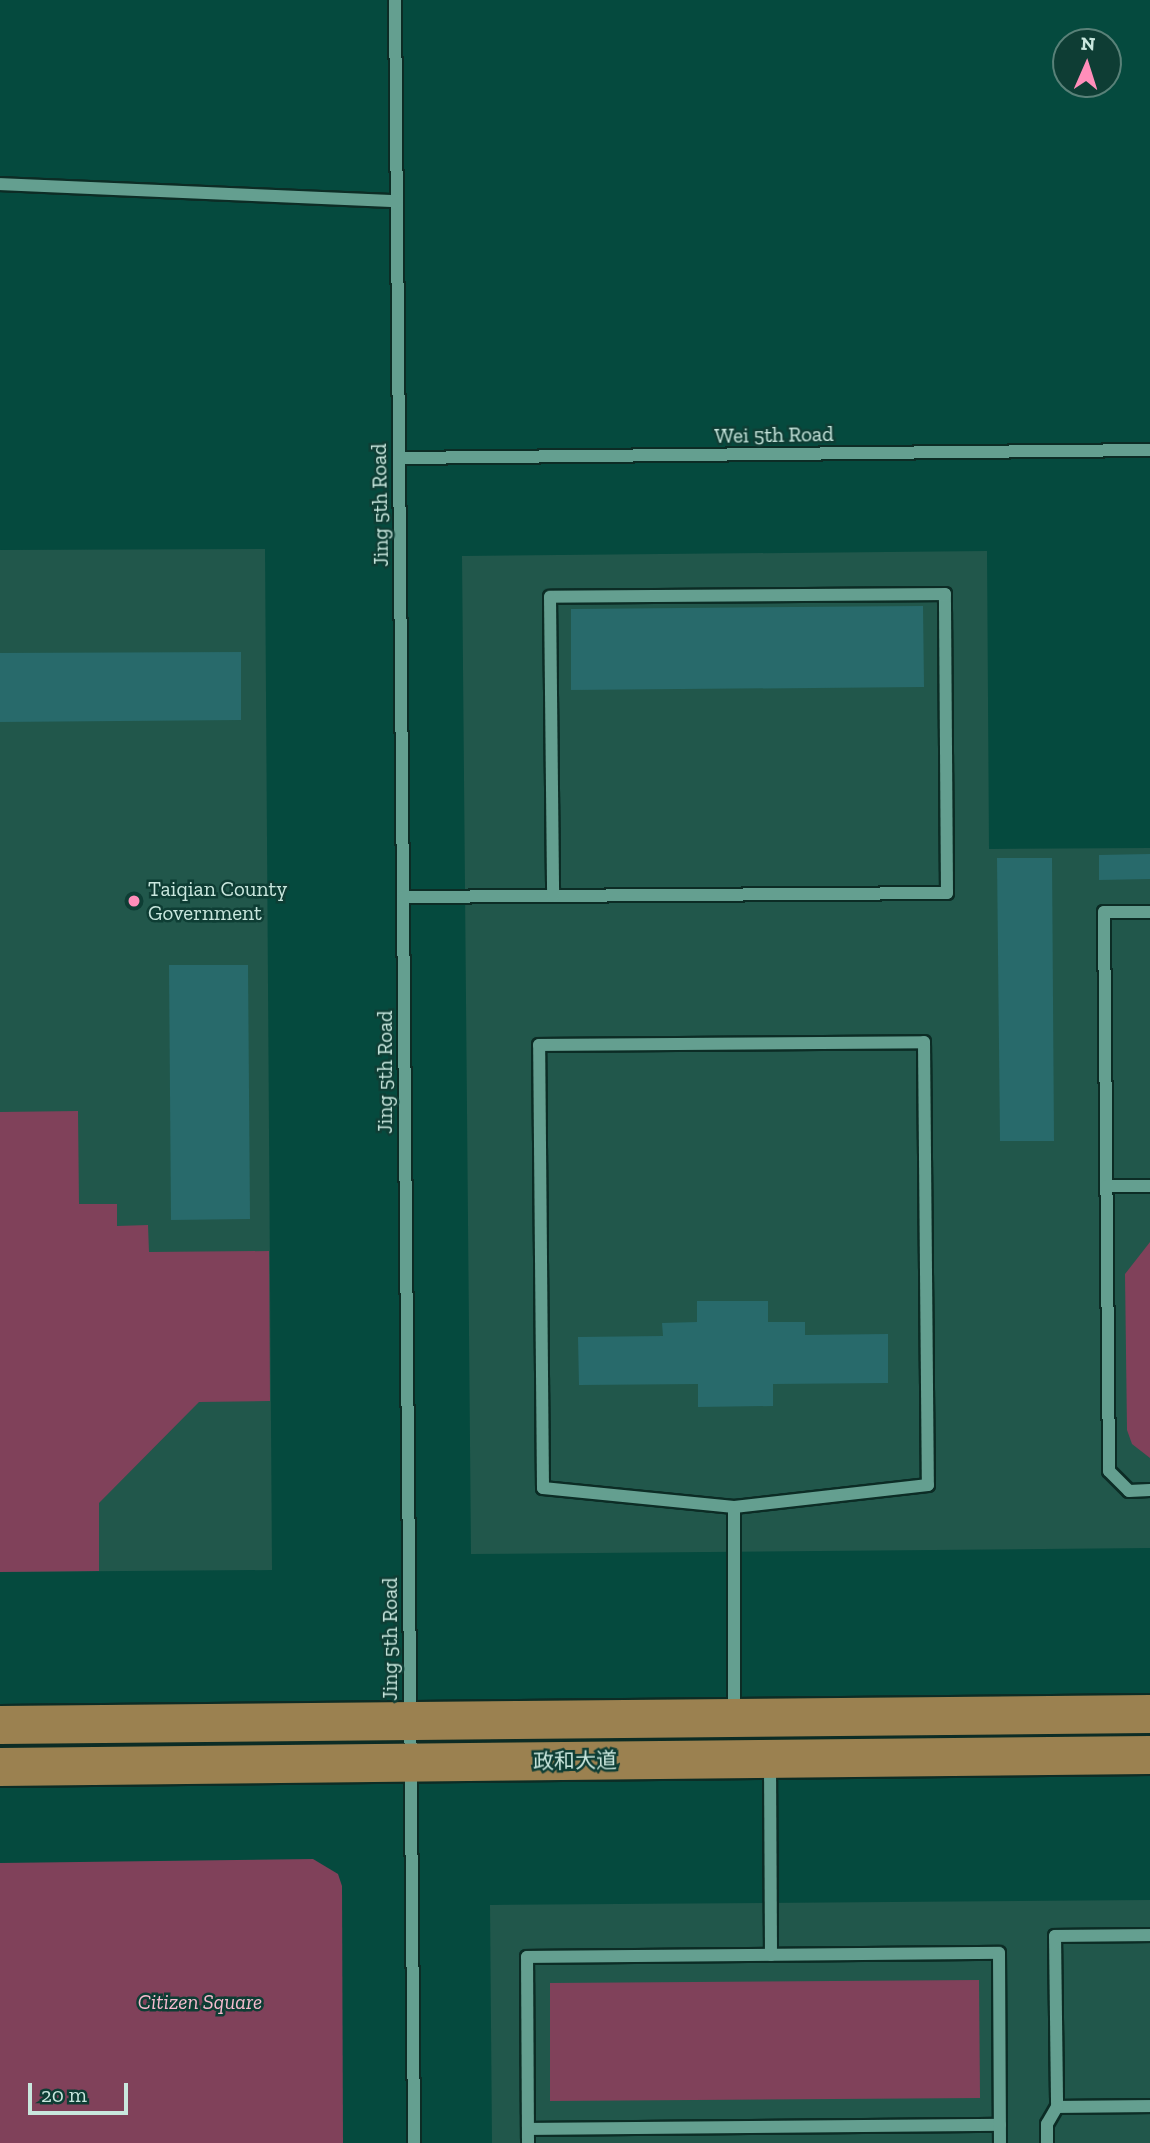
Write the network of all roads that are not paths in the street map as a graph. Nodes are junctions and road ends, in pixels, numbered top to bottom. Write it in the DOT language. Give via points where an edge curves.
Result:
graph roads {
  1 [pos="395,0"];
  2 [pos="0,184"];
  3 [pos="397,201"];
  4 [pos="1150,450"];
  5 [pos="399,458"];
  6 [pos="553,896"];
  7 [pos="403,897"];
  8 [pos="1150,912"];
  9 [pos="1106,1186"];
  10 [pos="1150,1186"];
  11 [pos="1150,1490"];
  12 [pos="734,1507"];
  13 [pos="1150,1714"];
  14 [pos="734,1718"];
  15 [pos="410,1721"];
  16 [pos="0,1725"];
  17 [pos="1150,1755"];
  18 [pos="770,1759"];
  19 [pos="410,1763"];
  20 [pos="0,1767"];
  21 [pos="1150,1935"];
  22 [pos="771,1955"];
  23 [pos="1150,2106"];
  24 [pos="1057,2107"];
  25 [pos="1000,2125"];
  26 [pos="528,2129"];
  27 [pos="414,2143"];
  28 [pos="528,2143"];
  29 [pos="1000,2143"];
  30 [pos="1047,2143"];
  1 -- 3 [label="street, Jing 5th Road"];
  2 -- 3 [label="street"];
  3 -- 5 [label="street, Jing 5th Road"];
  4 -- 5 [label="street, Wei 5th Road"];
  5 -- 7 [label="street, Jing 5th Road"];
  6 -- 6 [label="street" via="947,893 945,594 550,597"];
  6 -- 7 [label="street"];
  7 -- 15 [label="street, Jing 5th Road"];
  8 -- 9 [label="street" via="1104,912"];
  9 -- 10 [label="street"];
  9 -- 11 [label="street" via="1109,1471 1129,1490"];
  12 -- 12 [label="street" via="543,1488 539,1045 924,1042 928,1485"];
  12 -- 14 [label="street"];
  13 -- 14 [label="main road, 政和大道"];
  14 -- 15 [label="main road, 政和大道"];
  15 -- 16 [label="main road, 政和大道"];
  15 -- 19 [label="street, Jing 5th Road"];
  17 -- 18 [label="main road, 政和大道"];
  18 -- 19 [label="main road, 政和大道"];
  18 -- 22 [label="street"];
  19 -- 20 [label="main road, 政和大道"];
  19 -- 27 [label="street, Jing 5th Road"];
  21 -- 24 [label="street" via="1055,1936"];
  22 -- 25 [label="street" via="999,1953"];
  22 -- 26 [label="street" via="527,1957"];
  23 -- 24 [label="street"];
  24 -- 30 [label="street" via="1047,2124"];
  25 -- 26 [label="street"];
  25 -- 29 [label="street"];
  26 -- 28 [label="street"];
}
